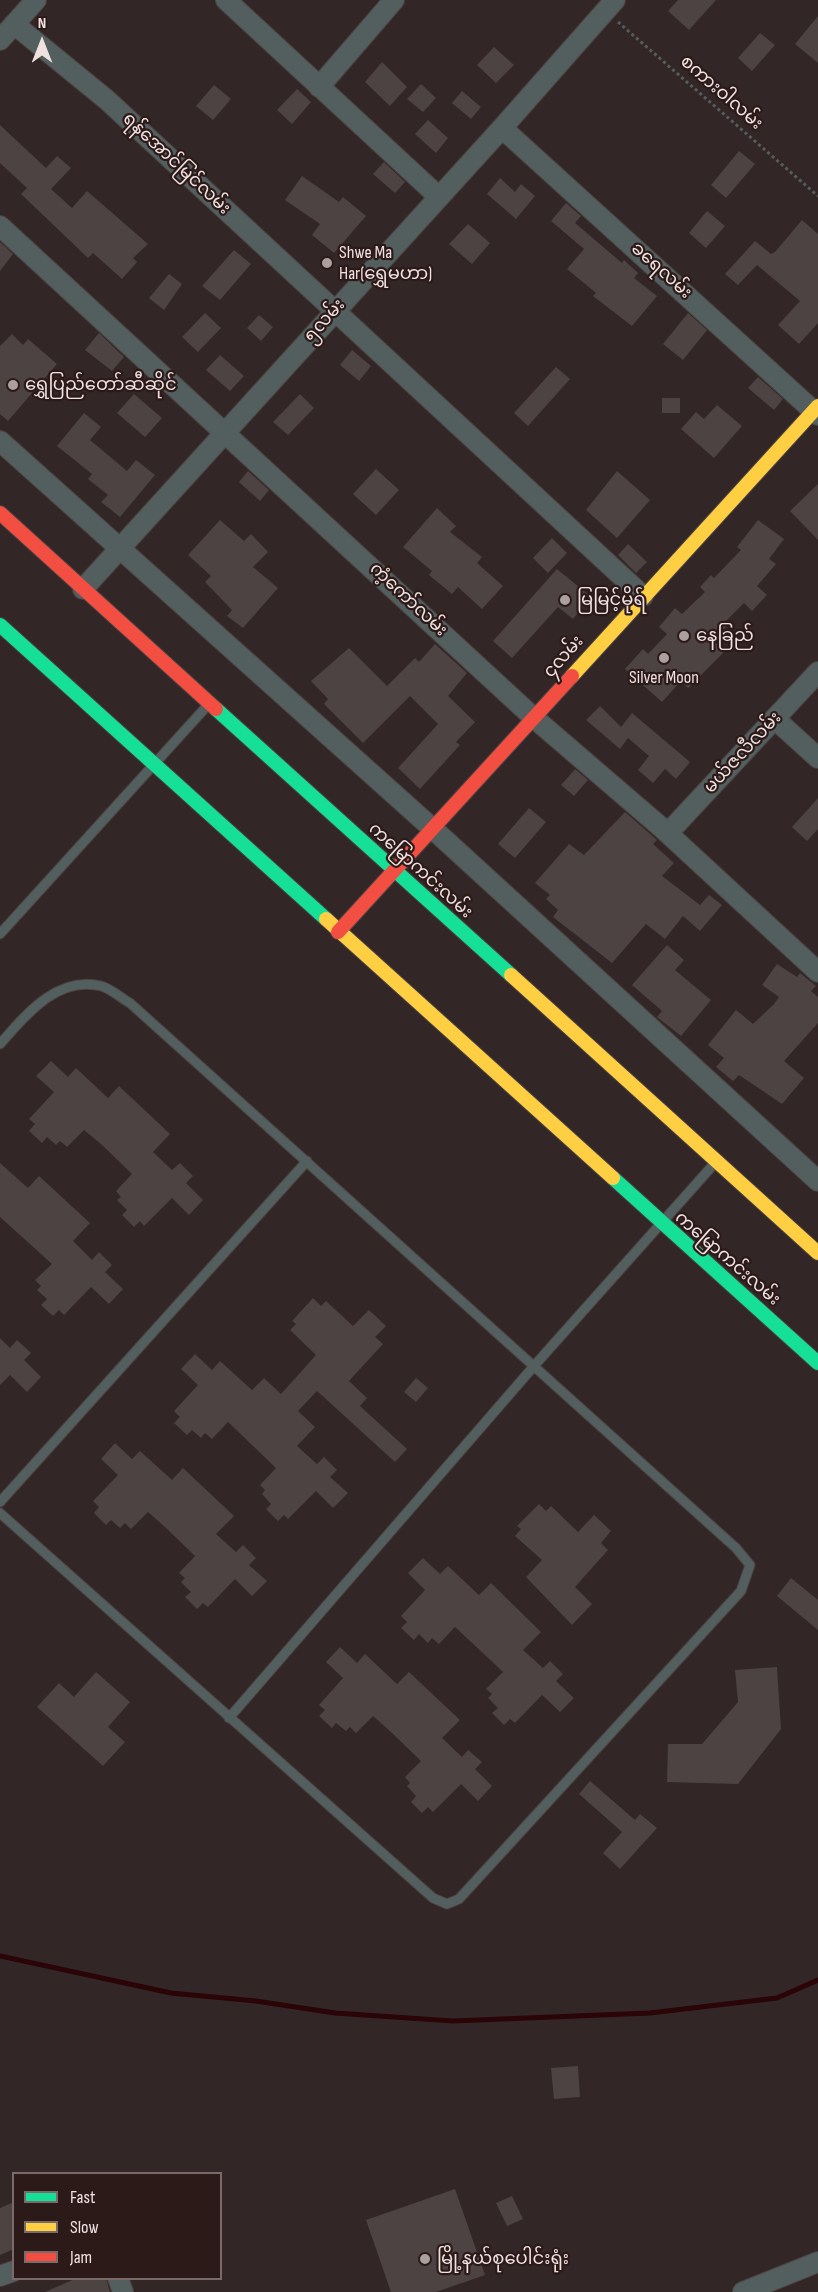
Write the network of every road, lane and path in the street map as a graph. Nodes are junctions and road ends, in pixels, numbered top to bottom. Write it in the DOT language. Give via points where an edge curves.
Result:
graph roads {
  1 [pos="36,0"];
  2 [pos="226,0"];
  3 [pos="394,0"];
  4 [pos="610,6"];
  5 [pos="14,24"];
  6 [pos="0,40"];
  7 [pos="319,87"];
  8 [pos="502,128"];
  9 [pos="818,196"];
  10 [pos="439,197"];
  11 [pos="0,226"];
  12 [pos="334,311"];
  13 [pos="816,411"];
  14 [pos="226,433"];
  15 [pos="0,441"];
  16 [pos="0,513"];
  17 [pos="120,548"];
  18 [pos="83,589"];
  19 [pos="643,596"];
  20 [pos="0,625"];
  21 [pos="818,672"];
  22 [pos="209,704"];
  23 [pos="534,718"];
  24 [pos="775,719"];
  25 [pos="818,758"];
  26 [pos="154,765"];
  27 [pos="433,828"];
  28 [pos="668,833"];
  29 [pos="394,871"];
  30 [pos="338,932"];
  31 [pos="0,934"];
  32 [pos="818,972"];
  33 [pos="0,1044"];
  34 [pos="307,1161"];
  35 [pos="716,1162"];
  36 [pos="818,1181"];
  37 [pos="660,1224"];
  38 [pos="818,1253"];
  39 [pos="818,1363"];
  40 [pos="534,1366"];
  41 [pos="0,1502"];
  42 [pos="0,1513"];
  43 [pos="229,1718"];
  44 [pos="818,2262"];
  45 [pos="743,2292"];
  1 -- 5 [label="street"];
  2 -- 7 [label="street"];
  3 -- 7 [label="street"];
  4 -- 8 [label="street, ၅လမ်း"];
  4 -- 9 [label="path, စကားဝါလမ်း"];
  5 -- 6 [label="street"];
  5 -- 12 [label="street, ရန်အောင်မြင်လမ်း" via="107,100"];
  7 -- 10 [label="street"];
  8 -- 10 [label="street, ၅လမ်း"];
  8 -- 13 [label="street, ခရေလမ်း"];
  10 -- 12 [label="street, ၅လမ်း"];
  11 -- 14 [label="street, ကံ့ကော်လမ်း"];
  12 -- 14 [label="street, ၅လမ်း"];
  12 -- 19 [label="street, ရန်အောင်မြင်လမ်း"];
  13 -- 19 [label="main road, ၄လမ်း"];
  14 -- 17 [label="street, ၅လမ်း"];
  14 -- 23 [label="street, ကံ့ကော်လမ်း"];
  15 -- 17 [label="street"];
  16 -- 18 [label="main road, ကမြောကင်းလမ်း"];
  17 -- 18 [label="street, ၅လမ်း"];
  17 -- 27 [label="street"];
  18 -- 22 [label="main road, ကမြောကင်းလမ်း"];
  19 -- 23 [label="main road, ၄လမ်း"];
  20 -- 26 [label="main road, ကမြောကင်းလမ်း"];
  21 -- 24 [label="street, မယ်ဇလီလမ်း"];
  22 -- 26 [label="lane"];
  22 -- 29 [label="main road, ကမြောကင်းလမ်း"];
  23 -- 27 [label="main road, ၄လမ်း"];
  23 -- 28 [label="street, ကံ့ကော်လမ်း"];
  24 -- 25 [label="street"];
  24 -- 28 [label="street, မယ်ဇလီလမ်း"];
  26 -- 30 [label="main road, ကမြောကင်းလမ်း"];
  26 -- 31 [label="lane"];
  27 -- 29 [label="main road, ၄လမ်း"];
  27 -- 36 [label="street"];
  28 -- 32 [label="street, ကံ့ကော်လမ်း"];
  29 -- 30 [label="main road, ၄လမ်း"];
  29 -- 35 [label="main road, ကမြောကင်းလမ်း"];
  30 -- 37 [label="main road, ကမြောကင်းလမ်း"];
  33 -- 34 [label="lane" via="35,1005 71,986 101,986 130,1003"];
  34 -- 40 [label="lane"];
  34 -- 41 [label="lane"];
  35 -- 37 [label="lane"];
  35 -- 38 [label="main road, ကမြောကင်းလမ်း"];
  37 -- 39 [label="main road, ကမြောကင်းလမ်း"];
  37 -- 40 [label="lane"];
  40 -- 43 [label="lane"];
  40 -- 43 [label="lane" via="736,1548 750,1565 741,1591 459,1899 447,1904 433,1898"];
  42 -- 43 [label="lane"];
  44 -- 45 [label="street"];
}
